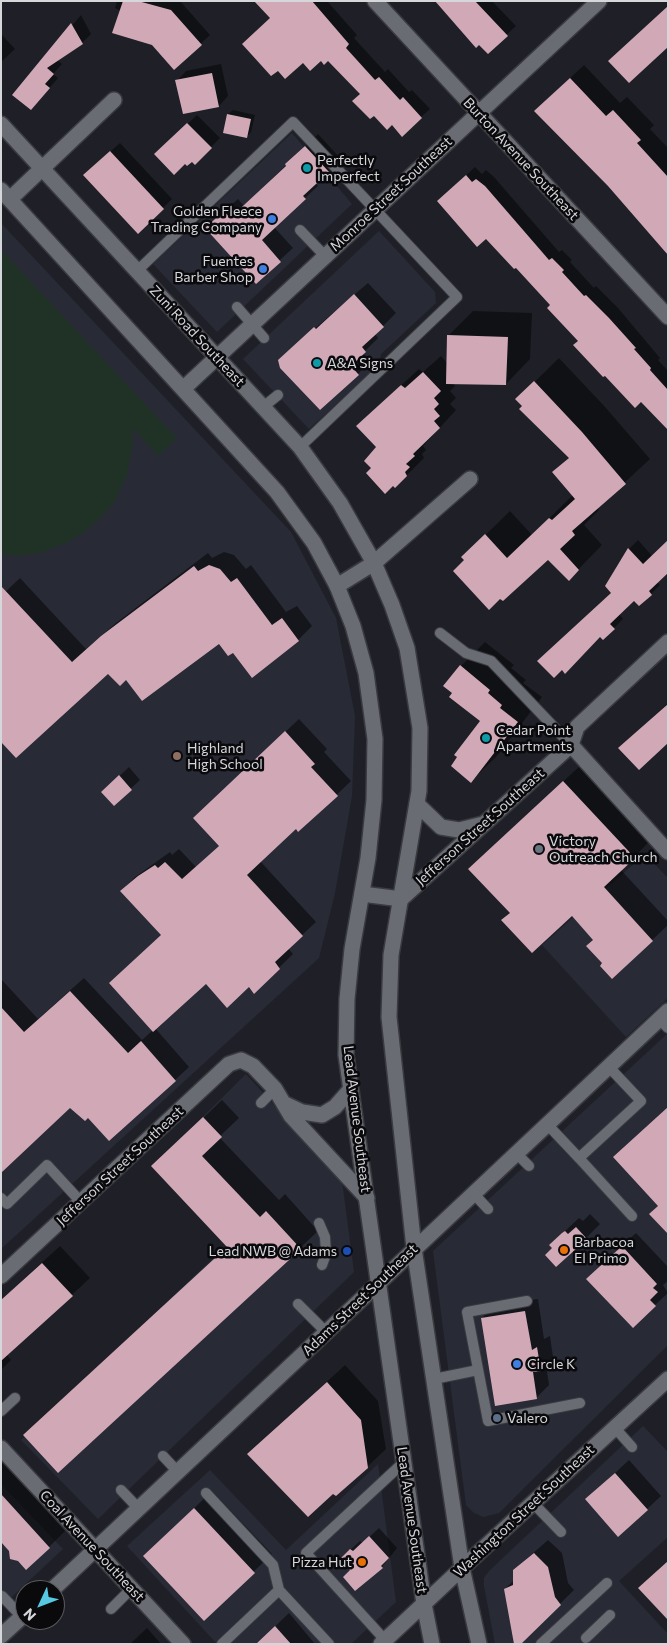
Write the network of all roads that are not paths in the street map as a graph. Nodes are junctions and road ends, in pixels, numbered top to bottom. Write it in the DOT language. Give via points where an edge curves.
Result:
graph roads {
  1 [pos="375,1"];
  2 [pos="599,1"];
  3 [pos="114,100"];
  4 [pos="478,112"];
  5 [pos="1,124"];
  6 [pos="42,168"];
  7 [pos="5,195"];
  8 [pos="374,210"];
  9 [pos="300,230"];
  10 [pos="325,256"];
  11 [pos="137,271"];
  12 [pos="237,307"];
  13 [pos="664,307"];
  14 [pos="252,324"];
  15 [pos="264,338"];
  16 [pos="218,356"];
  17 [pos="184,388"];
  18 [pos="278,395"];
  19 [pos="263,407"];
  20 [pos="300,447"];
  21 [pos="470,479"];
  22 [pos="374,563"];
  23 [pos="337,586"];
  24 [pos="440,633"];
  25 [pos="668,642"];
  26 [pos="571,745"];
  27 [pos="417,804"];
  28 [pos="484,824"];
  29 [pos="668,852"];
  30 [pos="362,894"];
  31 [pos="401,899"];
  32 [pos="665,1019"];
  33 [pos="608,1066"];
  34 [pos="275,1089"];
  35 [pos="350,1090"];
  36 [pos="261,1103"];
  37 [pos="285,1104"];
  38 [pos="546,1123"];
  39 [pos="516,1152"];
  40 [pos="579,1158"];
  41 [pos="529,1166"];
  42 [pos="473,1193"];
  43 [pos="1,1198"];
  44 [pos="367,1198"];
  45 [pos="82,1202"];
  46 [pos="488,1209"];
  47 [pos="632,1216"];
  48 [pos="319,1223"];
  49 [pos="414,1248"];
  50 [pos="322,1265"];
  51 [pos="1,1276"];
  52 [pos="378,1282"];
  53 [pos="527,1301"];
  54 [pos="298,1304"];
  55 [pos="327,1333"];
  56 [pos="478,1370"];
  57 [pos="434,1379"];
  58 [pos="668,1379"];
  59 [pos="15,1398"];
  60 [pos="580,1403"];
  61 [pos="1,1411"];
  62 [pos="615,1428"];
  63 [pos="632,1447"];
  64 [pos="1,1448"];
  65 [pos="163,1456"];
  66 [pos="404,1462"];
  67 [pos="178,1472"];
  68 [pos="121,1490"];
  69 [pos="206,1493"];
  70 [pos="533,1503"];
  71 [pos="138,1509"];
  72 [pos="561,1532"];
  73 [pos="96,1549"];
  74 [pos="462,1568"];
  75 [pos="63,1580"];
  76 [pos="607,1583"];
  77 [pos="132,1588"];
  78 [pos="279,1590"];
  79 [pos="2,1596"];
  80 [pos="424,1604"];
  81 [pos="15,1608"];
  82 [pos="111,1608"];
  83 [pos="610,1615"];
  84 [pos="15,1623"];
  85 [pos="1,1636"];
  86 [pos="586,1638"];
  87 [pos="383,1642"];
  88 [pos="183,1644"];
  89 [pos="222,1644"];
  90 [pos="329,1644"];
  91 [pos="432,1644"];
  92 [pos="479,1644"];
  93 [pos="541,1644"];
  1 -- 4 [label="street, Burton Avenue Southeast"];
  2 -- 4 [label="street, Monroe Street Southeast"];
  3 -- 6 [label="street"];
  4 -- 8 [label="street, Monroe Street Southeast"];
  4 -- 13 [label="street, Burton Avenue Southeast"];
  5 -- 6 [label="street, Zuni Road Southeast"];
  6 -- 7 [label="street"];
  6 -- 11 [label="street, Zuni Road Southeast"];
  7 -- 17 [label="street"];
  8 -- 10 [label="street, Monroe Street Southeast"];
  8 -- 11 [label="lane" via="294,122"];
  8 -- 20 [label="lane" via="457,297"];
  9 -- 10 [label="lane"];
  10 -- 14 [label="street, Monroe Street Southeast"];
  11 -- 16 [label="street, Zuni Road Southeast"];
  12 -- 14 [label="lane"];
  14 -- 15 [label="lane"];
  14 -- 16 [label="street, Monroe Street Southeast"];
  16 -- 17 [label="street, Monroe Street Southeast"];
  16 -- 19 [label="street, Zuni Road Southeast"];
  17 -- 23 [label="street, Lead Avenue Southeast" via="277,492 314,543"];
  18 -- 19 [label="lane"];
  19 -- 20 [label="street, Zuni Road Southeast"];
  20 -- 22 [label="street, Zuni Road Southeast" via="340,503"];
  21 -- 22 [label="street"];
  22 -- 23 [label="street"];
  22 -- 27 [label="street" via="408,656 420,728"];
  23 -- 30 [label="street, Lead Avenue Southeast" via="366,672 375,739 374,800"];
  24 -- 26 [label="lane" via="466,653 491,661"];
  25 -- 26 [label="street, Jefferson Street Southeast" via="577,727"];
  26 -- 28 [label="street, Jefferson Street Southeast"];
  26 -- 29 [label="street"];
  27 -- 28 [label="street" via="441,827 459,830"];
  27 -- 31 [label="street"];
  28 -- 31 [label="street, Jefferson Street Southeast"];
  30 -- 31 [label="street"];
  30 -- 35 [label="street, Lead Avenue Southeast" via="346,999"];
  31 -- 49 [label="street" via="391,955 389,1016"];
  32 -- 33 [label="street, Adams Street Southeast"];
  33 -- 38 [label="street, Adams Street Southeast"];
  33 -- 40 [label="lane" via="641,1101"];
  34 -- 36 [label="lane"];
  34 -- 37 [label="street"];
  34 -- 45 [label="street, Jefferson Street Southeast" via="253,1066 241,1060 229,1064"];
  35 -- 37 [label="street" via="335,1107 322,1115 302,1112"];
  35 -- 44 [label="street, Lead Avenue Southeast"];
  37 -- 44 [label="street" via="291,1116"];
  38 -- 39 [label="street, Adams Street Southeast"];
  38 -- 40 [label="lane"];
  39 -- 41 [label="lane"];
  39 -- 42 [label="street, Adams Street Southeast"];
  40 -- 47 [label="lane"];
  42 -- 46 [label="lane"];
  42 -- 49 [label="street, Adams Street Southeast"];
  43 -- 45 [label="lane" via="7,1204 47,1165"];
  44 -- 52 [label="street, Lead Avenue Southeast"];
  45 -- 51 [label="street, Jefferson Street Southeast"];
  48 -- 50 [label="lane" via="326,1237"];
  49 -- 52 [label="street, Adams Street Southeast"];
  49 -- 57 [label="street"];
  52 -- 55 [label="street, Adams Street Southeast"];
  52 -- 66 [label="street, Lead Avenue Southeast"];
  53 -- 56 [label="lane" via="467,1312"];
  54 -- 55 [label="lane"];
  55 -- 67 [label="street, Adams Street Southeast"];
  56 -- 57 [label="lane"];
  56 -- 60 [label="lane" via="488,1420"];
  57 -- 74 [label="street"];
  58 -- 62 [label="street, Washington Street Southeast"];
  59 -- 61 [label="lane"];
  62 -- 63 [label="lane"];
  62 -- 70 [label="street, Washington Street Southeast"];
  64 -- 73 [label="street, Coal Avenue Southeast"];
  65 -- 67 [label="lane"];
  66 -- 80 [label="street, Lead Avenue Southeast"];
  66 -- 87 [label="lane" via="306,1553"];
  67 -- 71 [label="street, Adams Street Southeast"];
  68 -- 71 [label="lane"];
  69 -- 78 [label="lane" via="273,1565"];
  70 -- 72 [label="lane"];
  70 -- 74 [label="street, Washington Street Southeast"];
  71 -- 73 [label="street, Adams Street Southeast"];
  73 -- 75 [label="street, Adams Street Southeast"];
  73 -- 77 [label="street, Coal Avenue Southeast"];
  74 -- 80 [label="street, Washington Street Southeast"];
  74 -- 92 [label="street"];
  76 -- 93 [label="lane"];
  77 -- 82 [label="lane"];
  77 -- 88 [label="street, Coal Avenue Southeast"];
  78 -- 89 [label="lane"];
  78 -- 90 [label="lane"];
  79 -- 81 [label="lane"];
  80 -- 87 [label="street, Washington Street Southeast"];
  80 -- 91 [label="street, Lead Avenue Southeast"];
  83 -- 86 [label="lane"];
  84 -- 85 [label="street"];
}
